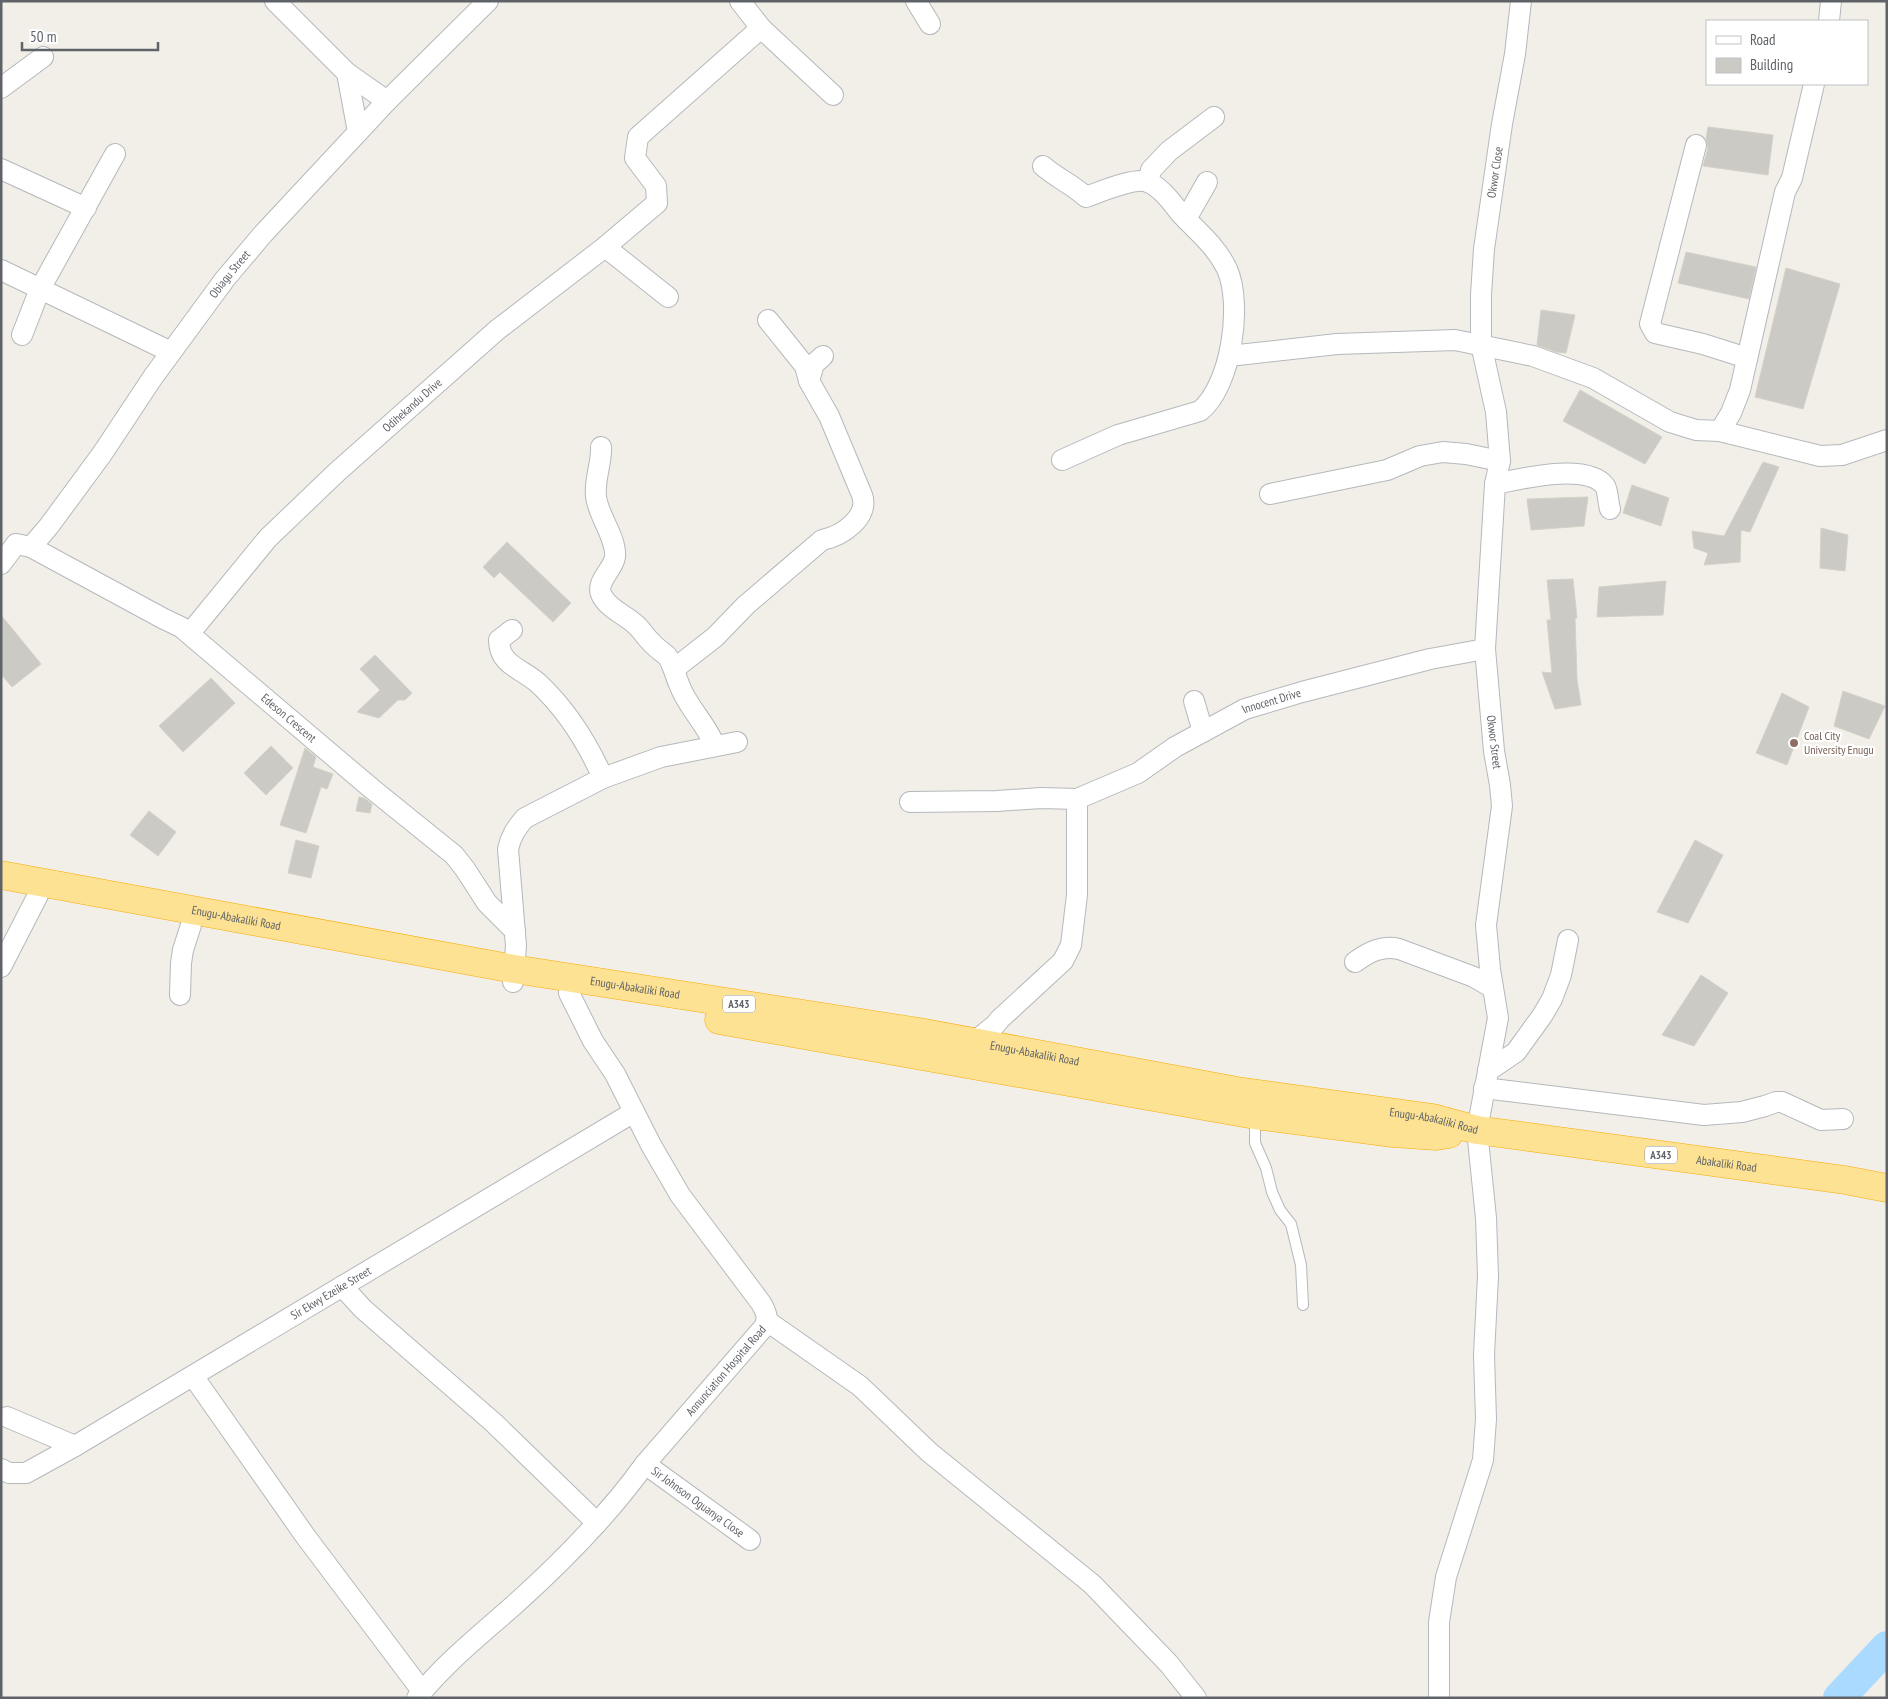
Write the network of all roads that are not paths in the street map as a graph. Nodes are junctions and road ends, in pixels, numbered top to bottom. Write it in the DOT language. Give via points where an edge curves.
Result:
graph roads {
  1 [pos="276,1"];
  2 [pos="488,1"];
  3 [pos="740,1"];
  4 [pos="916,1"];
  5 [pos="1521,1"];
  6 [pos="1832,1"];
  7 [pos="1829,20"];
  8 [pos="930,24"];
  9 [pos="760,28"];
  10 [pos="43,57"];
  11 [pos="347,73"];
  12 [pos="1814,85"];
  13 [pos="1,88"];
  14 [pos="833,95"];
  15 [pos="387,101"];
  16 [pos="1214,117"];
  17 [pos="358,132"];
  18 [pos="1696,145"];
  19 [pos="115,154"];
  20 [pos="1043,166"];
  21 [pos="1,169"];
  22 [pos="1148,182"];
  23 [pos="1207,182"];
  24 [pos="86,208"];
  25 [pos="1186,219"];
  26 [pos="605,247"];
  27 [pos="1,270"];
  28 [pos="40,288"];
  29 [pos="668,297"];
  30 [pos="768,320"];
  31 [pos="22,335"];
  32 [pos="1482,344"];
  33 [pos="171,352"];
  34 [pos="823,356"];
  35 [pos="1229,356"];
  36 [pos="1747,358"];
  37 [pos="809,382"];
  38 [pos="1496,412"];
  39 [pos="1720,431"];
  40 [pos="1887,440"];
  41 [pos="601,447"];
  42 [pos="1062,460"];
  43 [pos="1500,461"];
  44 [pos="1495,484"];
  45 [pos="1270,494"];
  46 [pos="1610,509"];
  47 [pos="16,543"];
  48 [pos="1,564"];
  49 [pos="512,630"];
  50 [pos="190,633"];
  51 [pos="1485,650"];
  52 [pos="674,669"];
  53 [pos="1194,701"];
  54 [pos="1202,732"];
  55 [pos="736,742"];
  56 [pos="715,746"];
  57 [pos="603,778"];
  58 [pos="1077,799"];
  59 [pos="910,802"];
  60 [pos="1,875"];
  61 [pos="1,889"];
  62 [pos="38,895"];
  63 [pos="191,925"];
  64 [pos="514,931"];
  65 [pos="1568,940"];
  66 [pos="1355,962"];
  67 [pos="1,967"];
  68 [pos="514,976"];
  69 [pos="1493,988"];
  70 [pos="568,993"];
  71 [pos="180,995"];
  72 [pos="962,1052"];
  73 [pos="1486,1079"];
  74 [pos="634,1112"];
  75 [pos="1255,1115"];
  76 [pos="1843,1118"];
  77 [pos="1477,1130"];
  78 [pos="1887,1188"];
  79 [pos="342,1286"];
  80 [pos="1303,1305"];
  81 [pos="767,1321"];
  82 [pos="193,1376"];
  83 [pos="7,1417"];
  84 [pos="76,1446"];
  85 [pos="646,1464"];
  86 [pos="1,1469"];
  87 [pos="598,1524"];
  88 [pos="750,1540"];
  89 [pos="420,1694"];
  90 [pos="1196,1698"];
  91 [pos="1439,1698"];
  1 -- 11 [label="street"];
  2 -- 15 [label="street, Obiagu Street"];
  3 -- 9 [label="street"];
  4 -- 8 [label="street"];
  5 -- 32 [label="street, Okwor Close" via="1484,249"];
  6 -- 7 [label="street"];
  9 -- 14 [label="street"];
  9 -- 26 [label="street, Odihekandu Drive" via="638,137 634,158 656,186 657,203"];
  10 -- 13 [label="street"];
  11 -- 15 [label="street"];
  11 -- 17 [label="street"];
  12 -- 36 [label="street"];
  15 -- 17 [label="street, Obiagu Street"];
  16 -- 22 [label="street" via="1168,150 1151,170"];
  17 -- 33 [label="street, Obiagu Street" via="263,234"];
  18 -- 36 [label="street" via="1650,324 1655,333"];
  19 -- 24 [label="street"];
  20 -- 22 [label="street" via="1086,197 1132,182"];
  21 -- 24 [label="street"];
  22 -- 25 [label="street" via="1165,195"];
  23 -- 25 [label="street"];
  24 -- 28 [label="street"];
  25 -- 35 [label="street" via="1213,245 1232,284 1234,318"];
  26 -- 29 [label="street"];
  26 -- 50 [label="street, Odihekandu Drive" via="497,330 337,472 268,538"];
  27 -- 28 [label="street"];
  28 -- 31 [label="street"];
  28 -- 33 [label="street"];
  30 -- 37 [label="street" via="805,366"];
  32 -- 35 [label="street" via="1431,339 1337,344"];
  32 -- 38 [label="street, Okwor Close"];
  32 -- 39 [label="street" via="1533,356 1593,378 1683,427"];
  33 -- 47 [label="street, Obiagu Street" via="49,526"];
  34 -- 37 [label="street" via="814,364"];
  35 -- 42 [label="street" via="1210,403 1200,411 1118,435"];
  36 -- 39 [label="street" via="1740,390"];
  37 -- 52 [label="street" via="829,416 865,502 864,508 848,528 822,540 746,605 715,637"];
  38 -- 43 [label="street, Okwor Street"];
  39 -- 40 [label="street" via="1820,456 1842,455"];
  41 -- 52 [label="street" via="596,496 616,554 600,592 609,605 636,624"];
  43 -- 44 [label="street, Okwor Street"];
  43 -- 45 [label="street" via="1444,452 1420,456 1387,470"];
  44 -- 46 [label="street" via="1554,474 1594,476 1606,487"];
  44 -- 51 [label="street, Okwor Street"];
  47 -- 48 [label="street, Obiagu Street"];
  47 -- 50 [label="street, Edeson Crescent" via="182,626"];
  49 -- 57 [label="street" via="499,640 499,650 505,660 539,684 573,721"];
  50 -- 64 [label="street, Edeson Crescent" via="454,855 487,904"];
  51 -- 54 [label="street, Innocent Drive" via="1430,659 1302,692 1245,709"];
  51 -- 69 [label="street, Okwor Street" via="1502,806 1486,925"];
  52 -- 56 [label="street" via="679,686 711,734"];
  53 -- 54 [label="street"];
  54 -- 58 [label="street, Innocent Drive" via="1138,773"];
  55 -- 56 [label="street"];
  56 -- 57 [label="street" via="660,757"];
  57 -- 64 [label="street" via="525,818 512,836 508,849"];
  58 -- 59 [label="street"];
  58 -- 72 [label="street" via="1077,895 1071,945 1063,961"];
  60 -- 68 [label="highway, Enugu-Abakaliki Road / A343"];
  61 -- 62 [label="highway, Enugu-Abakaliki Road / A343"];
  62 -- 63 [label="highway, Enugu-Abakaliki Road / A343"];
  62 -- 67 [label="street"];
  63 -- 68 [label="highway, Enugu-Abakaliki Road / A343"];
  63 -- 71 [label="street" via="182,956"];
  64 -- 68 [label="street"];
  65 -- 73 [label="street" via="1561,975 1542,1016 1516,1052"];
  66 -- 69 [label="street" via="1368,952 1388,946 1474,977"];
  68 -- 70 [label="highway, Enugu-Abakaliki Road / A343"];
  68 -- 72 [label="highway, Enugu-Abakaliki Road / A343" via="919,1032"];
  69 -- 73 [label="street, Okwor Street" via="1498,1018"];
  70 -- 72 [label="highway, Enugu-Abakaliki Road / A343"];
  70 -- 74 [label="street, Annunciation Hospital Road"];
  72 -- 75 [label="highway, Enugu-Abakaliki Road / A343"];
  72 -- 77 [label="highway, Enugu-Abakaliki Road / A343" via="1433,1118"];
  73 -- 76 [label="street" via="1704,1115 1742,1112 1782,1102 1821,1120"];
  73 -- 77 [label="street, Okwor Street"];
  74 -- 79 [label="street, Sir Ekwy Ezeike Street"];
  74 -- 81 [label="street, Annunciation Hospital Road" via="680,1195 761,1303 768,1315"];
  75 -- 77 [label="highway, Enugu-Abakaliki Road / A343" via="1436,1136"];
  75 -- 80 [label="lane" via="1256,1143 1272,1192 1291,1224 1301,1265"];
  77 -- 78 [label="highway, Abakaliki Road / A343"];
  77 -- 91 [label="street, Okwor Street" via="1488,1276 1484,1355 1486,1419 1483,1460 1446,1577 1438,1622"];
  79 -- 82 [label="street, Sir Ekwy Ezeike Street"];
  79 -- 87 [label="street" via="363,1309 494,1423"];
  81 -- 85 [label="street, Annunciation Hospital Road"];
  81 -- 90 [label="street" via="860,1386 929,1452 1092,1584 1169,1664"];
  82 -- 84 [label="street, Sir Ekwy Ezeike Street"];
  82 -- 89 [label="street"];
  83 -- 84 [label="street"];
  84 -- 86 [label="street, Sir Ekwy Ezeike Street" via="26,1473 9,1473"];
  85 -- 87 [label="street, Annunciation Hospital Road"];
  85 -- 88 [label="street, Sir Johnson Oguanya Close"];
  87 -- 89 [label="street, Annunciation Hospital Road"];
}
